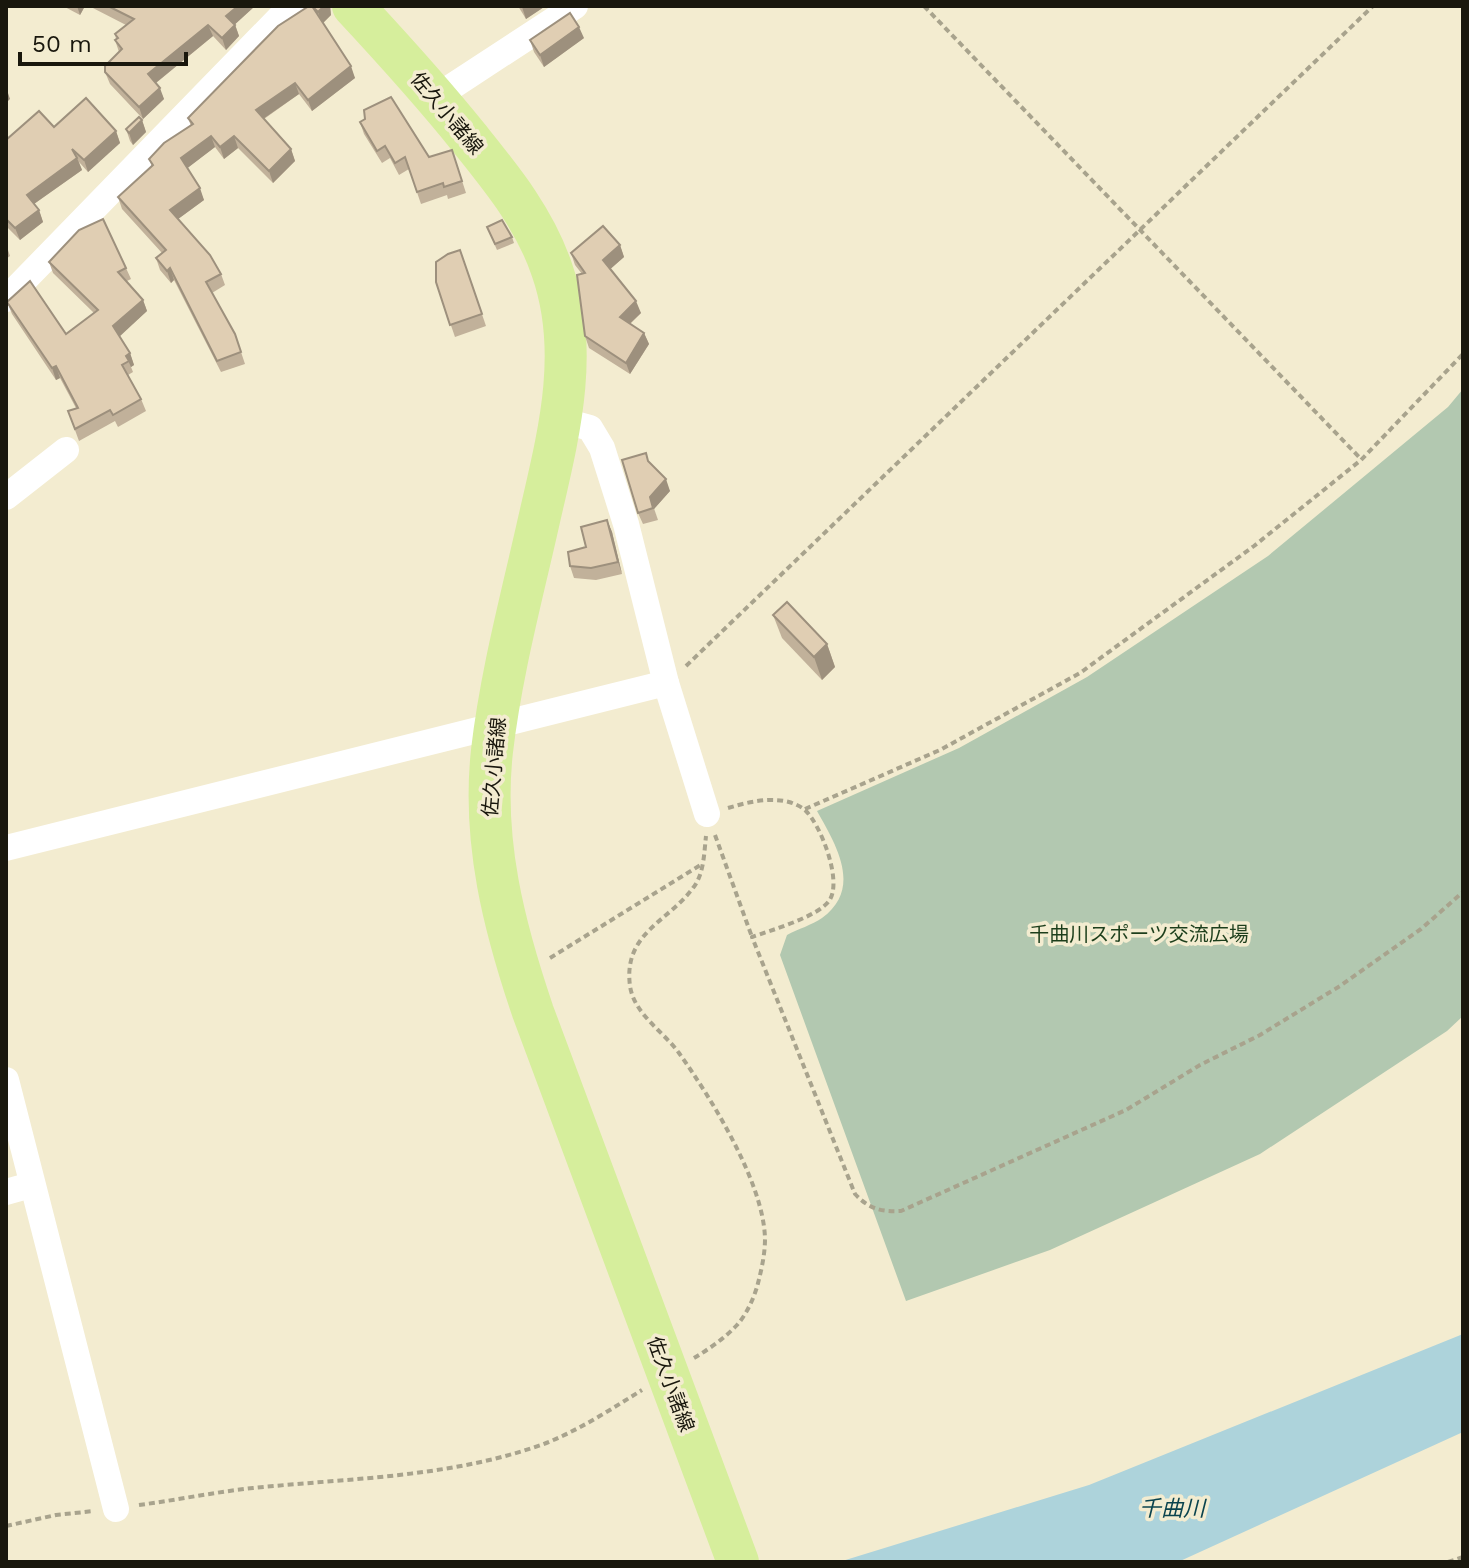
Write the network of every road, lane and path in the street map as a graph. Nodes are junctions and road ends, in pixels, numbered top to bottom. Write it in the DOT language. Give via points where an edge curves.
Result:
graph roads {
  1 [pos="291,6"];
  2 [pos="353,6"];
  3 [pos="575,6"];
  4 [pos="924,6"];
  5 [pos="1373,6"];
  6 [pos="436,97"];
  7 [pos="1141,229"];
  8 [pos="6,299"];
  9 [pos="1463,354"];
  10 [pos="561,420"];
  11 [pos="66,450"];
  12 [pos="1361,460"];
  13 [pos="6,497"];
  14 [pos="666,683"];
  15 [pos="496,728"];
  16 [pos="805,809"];
  17 [pos="707,814"];
  18 [pos="6,848"];
  19 [pos="704,863"];
  20 [pos="1463,892"];
  21 [pos="752,937"];
  22 [pos="527,994"];
  23 [pos="6,1080"];
  24 [pos="19,1188"];
  25 [pos="685,1364"];
  26 [pos="646,1388"];
  27 [pos="116,1509"];
  28 [pos="6,1526"];
  29 [pos="1463,1557"];
  30 [pos="738,1562"];
  31 [pos="1448,1562"];
  1 -- 8 [label="street"];
  2 -- 6 [label="main road, 佐久小諸線"];
  3 -- 6 [label="street"];
  4 -- 7 [label="path"];
  5 -- 7 [label="path"];
  6 -- 10 [label="main road, 佐久小諸線" via="507,185 552,268 566,340"];
  7 -- 12 [label="path"];
  7 -- 14 [label="path"];
  9 -- 12 [label="path"];
  10 -- 14 [label="street" via="590,428 602,448"];
  10 -- 15 [label="main road, 佐久小諸線"];
  11 -- 13 [label="street"];
  12 -- 16 [label="path" via="1080,673 940,750"];
  14 -- 15 [label="street"];
  14 -- 17 [label="street"];
  15 -- 18 [label="street"];
  15 -- 22 [label="main road, 佐久小諸線" via="490,836 501,905"];
  16 -- 17 [label="path" via="762,800"];
  16 -- 21 [label="path" via="833,868 829,902"];
  17 -- 19 [label="path"];
  17 -- 21 [label="path"];
  19 -- 22 [label="path"];
  19 -- 25 [label="path" via="695,887 648,929 636,947 629,982 643,1015 703,1086 747,1171 765,1238 753,1299 738,1324"];
  20 -- 21 [label="path" via="1421,929 1260,1035 1126,1110 901,1211 866,1206 855,1194"];
  22 -- 30 [label="main road, 佐久小諸線"];
  23 -- 24 [label="street"];
  24 -- 27 [label="street"];
  26 -- 27 [label="path" via="543,1444 485,1462"];
  27 -- 28 [label="path"];
  29 -- 31 [label="path"];
}
